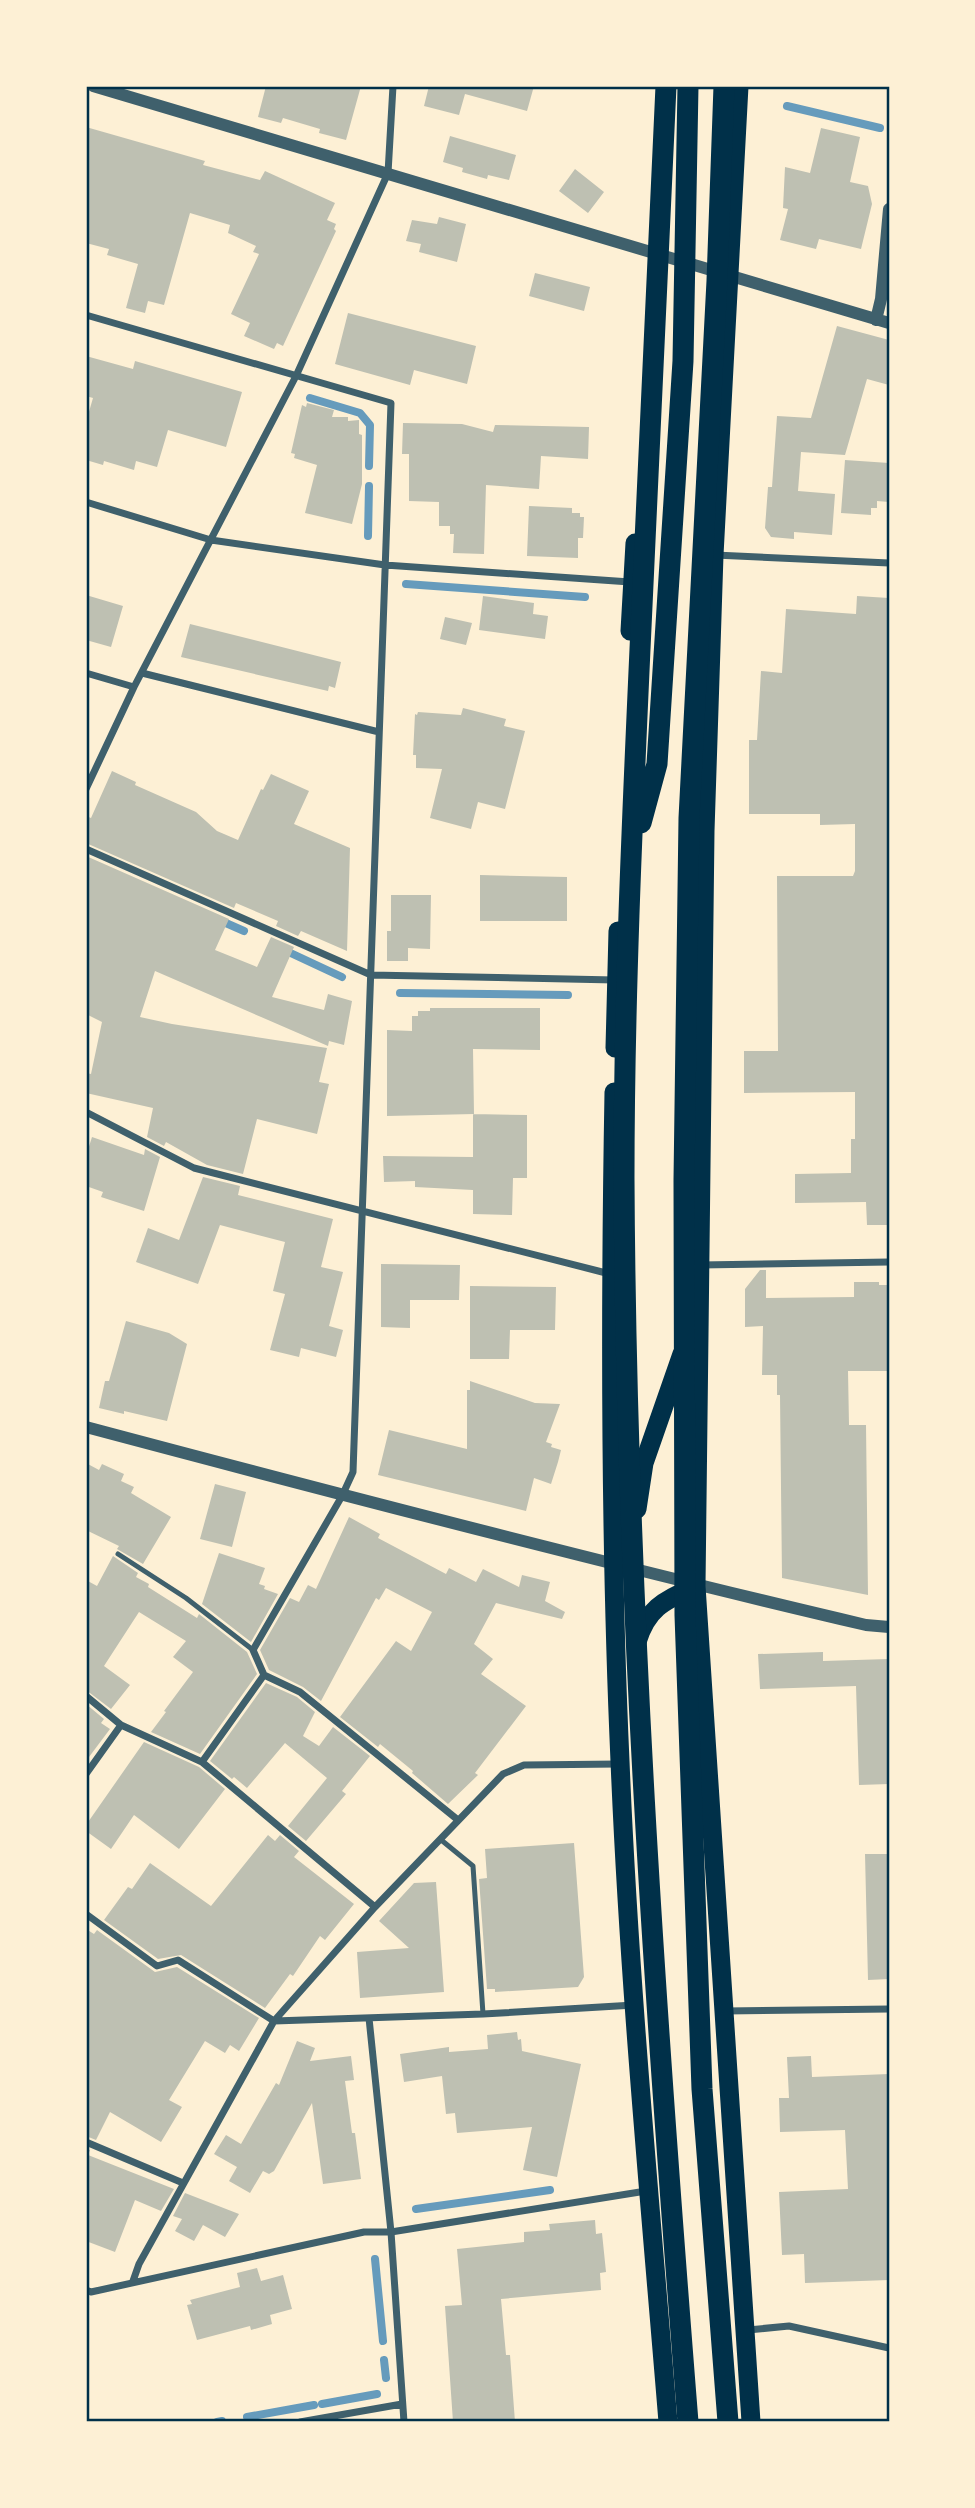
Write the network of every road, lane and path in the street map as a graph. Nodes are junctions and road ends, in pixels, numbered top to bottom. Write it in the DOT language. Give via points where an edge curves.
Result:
graph roads {
  1 [pos="93,86"];
  2 [pos="393,86"];
  3 [pos="660,86"];
  4 [pos="666,86"];
  5 [pos="688,86"];
  6 [pos="724,86"];
  7 [pos="739,86"];
  8 [pos="388,173"];
  9 [pos="889,209"];
  10 [pos="651,251"];
  11 [pos="729,277"];
  12 [pos="86,315"];
  13 [pos="883,321"];
  14 [pos="296,376"];
  15 [pos="86,502"];
  16 [pos="211,540"];
  17 [pos="714,555"];
  18 [pos="889,563"];
  19 [pos="385,565"];
  20 [pos="632,583"];
  21 [pos="86,673"];
  22 [pos="142,673"];
  23 [pos="134,687"];
  24 [pos="379,732"];
  25 [pos="86,789"];
  26 [pos="86,849"];
  27 [pos="631,859"];
  28 [pos="371,975"];
  29 [pos="616,980"];
  30 [pos="86,1112"];
  31 [pos="362,1212"];
  32 [pos="889,1262"];
  33 [pos="699,1265"];
  34 [pos="611,1275"];
  35 [pos="86,1427"];
  36 [pos="342,1496"];
  37 [pos="118,1555"];
  38 [pos="613,1563"];
  39 [pos="696,1586"];
  40 [pos="889,1627"];
  41 [pos="253,1650"];
  42 [pos="264,1675"];
  43 [pos="86,1696"];
  44 [pos="618,1712"];
  45 [pos="121,1725"];
  46 [pos="201,1762"];
  47 [pos="620,1764"];
  48 [pos="86,1774"];
  49 [pos="458,1820"];
  50 [pos="440,1839"];
  51 [pos="375,1907"];
  52 [pos="86,1914"];
  53 [pos="635,2004"];
  54 [pos="889,2009"];
  55 [pos="723,2011"];
  56 [pos="483,2014"];
  57 [pos="369,2018"];
  58 [pos="274,2021"];
  59 [pos="86,2142"];
  60 [pos="183,2183"];
  61 [pos="650,2191"];
  62 [pos="391,2232"];
  63 [pos="133,2281"];
  64 [pos="86,2290"];
  65 [pos="744,2331"];
  66 [pos="889,2348"];
  67 [pos="402,2404"];
  68 [pos="300,2422"];
  69 [pos="404,2422"];
  70 [pos="668,2422"];
  71 [pos="688,2422"];
  72 [pos="728,2422"];
  73 [pos="751,2422"];
  1 -- 8 [label="street"];
  2 -- 8 [label="street"];
  3 -- 10 [label="highway"];
  4 -- 27 [label="highway"];
  5 -- 27 [label="highway" via="683,361 657,764"];
  6 -- 72 [label="highway" via="689,818 684,1194 686,1643 702,2089"];
  7 -- 11 [label="highway"];
  8 -- 10 [label="street"];
  8 -- 14 [label="street"];
  9 -- 13 [label="street"];
  10 -- 11 [label="street"];
  10 -- 20 [label="highway"];
  11 -- 13 [label="street"];
  11 -- 17 [label="highway"];
  12 -- 14 [label="street"];
  14 -- 16 [label="street"];
  14 -- 19 [label="street" via="391,403"];
  15 -- 16 [label="street"];
  16 -- 19 [label="street"];
  16 -- 22 [label="street"];
  17 -- 18 [label="street"];
  17 -- 33 [label="highway"];
  19 -- 20 [label="street"];
  19 -- 24 [label="street"];
  20 -- 29 [label="highway"];
  21 -- 23 [label="street"];
  22 -- 23 [label="street"];
  22 -- 24 [label="street"];
  23 -- 25 [label="street"];
  24 -- 28 [label="street"];
  26 -- 28 [label="street"];
  27 -- 71 [label="highway" via="624,1176 628,1462 639,1738"];
  28 -- 29 [label="street"];
  28 -- 31 [label="street"];
  29 -- 34 [label="highway"];
  30 -- 31 [label="street" via="194,1168"];
  31 -- 34 [label="street"];
  31 -- 36 [label="street" via="353,1472"];
  32 -- 33 [label="street"];
  33 -- 38 [label="highway" via="689,1333 644,1463 635,1532"];
  33 -- 39 [label="highway"];
  34 -- 38 [label="highway"];
  35 -- 36 [label="street"];
  36 -- 38 [label="street"];
  36 -- 41 [label="street"];
  37 -- 41 [label="lane" via="186,1598"];
  38 -- 39 [label="street"];
  38 -- 44 [label="highway"];
  39 -- 40 [label="street"];
  39 -- 44 [label="highway" via="650,1612 640,1631"];
  39 -- 55 [label="highway"];
  41 -- 42 [label="street"];
  42 -- 46 [label="street"];
  42 -- 49 [label="street" via="299,1692"];
  43 -- 45 [label="street"];
  44 -- 47 [label="highway"];
  45 -- 46 [label="street"];
  45 -- 48 [label="street"];
  46 -- 51 [label="street"];
  47 -- 49 [label="street" via="513,1768"];
  47 -- 53 [label="highway"];
  49 -- 50 [label="street"];
  50 -- 51 [label="street"];
  50 -- 56 [label="lane" via="473,1866"];
  51 -- 58 [label="street"];
  52 -- 58 [label="street" via="157,1966 177,1960"];
  53 -- 56 [label="street"];
  53 -- 61 [label="highway"];
  54 -- 55 [label="street"];
  55 -- 65 [label="highway"];
  56 -- 57 [label="street"];
  57 -- 58 [label="street"];
  57 -- 62 [label="street"];
  58 -- 60 [label="street"];
  59 -- 60 [label="street"];
  60 -- 63 [label="street"];
  61 -- 62 [label="street"];
  61 -- 70 [label="highway"];
  62 -- 63 [label="street" via="364,2232"];
  62 -- 67 [label="street"];
  63 -- 64 [label="street"];
  65 -- 66 [label="street" via="789,2326"];
  65 -- 73 [label="highway"];
  67 -- 68 [label="street"];
  67 -- 69 [label="street"];
}
